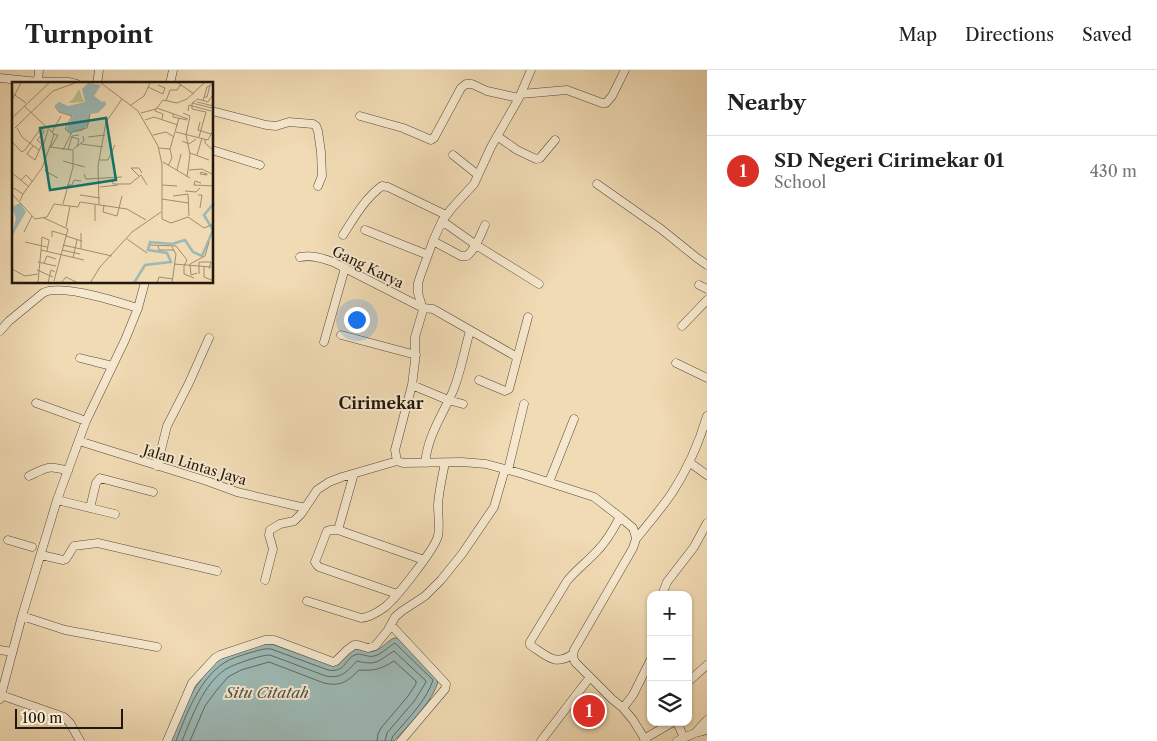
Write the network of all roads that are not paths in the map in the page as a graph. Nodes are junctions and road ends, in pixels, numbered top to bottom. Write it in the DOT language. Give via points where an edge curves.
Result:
graph roads {
  1 [pos="39,70"];
  2 [pos="531,70"];
  3 [pos="624,70"];
  4 [pos="0,78"];
  5 [pos="38,82"];
  6 [pos="68,82"];
  7 [pos="520,96"];
  8 [pos="214,112"];
  9 [pos="360,116"];
  10 [pos="497,136"];
  11 [pos="554,140"];
  12 [pos="214,151"];
  13 [pos="453,154"];
  14 [pos="260,165"];
  15 [pos="478,175"];
  16 [pos="598,184"];
  17 [pos="318,186"];
  18 [pos="444,218"];
  19 [pos="485,225"];
  20 [pos="365,230"];
  21 [pos="343,235"];
  22 [pos="433,241"];
  23 [pos="476,245"];
  24 [pos="428,255"];
  25 [pos="300,257"];
  26 [pos="707,265"];
  27 [pos="345,268"];
  28 [pos="144,284"];
  29 [pos="539,284"];
  30 [pos="699,285"];
  31 [pos="707,289"];
  32 [pos="707,300"];
  33 [pos="138,308"];
  34 [pos="423,308"];
  35 [pos="528,317"];
  36 [pos="682,326"];
  37 [pos="0,331"];
  38 [pos="470,331"];
  39 [pos="341,335"];
  40 [pos="208,338"];
  41 [pos="324,342"];
  42 [pos="416,355"];
  43 [pos="518,357"];
  44 [pos="80,358"];
  45 [pos="676,364"];
  46 [pos="112,366"];
  47 [pos="707,378"];
  48 [pos="479,380"];
  49 [pos="412,385"];
  50 [pos="448,400"];
  51 [pos="36,403"];
  52 [pos="463,404"];
  53 [pos="524,404"];
  54 [pos="707,416"];
  55 [pos="574,419"];
  56 [pos="86,421"];
  57 [pos="78,441"];
  58 [pos="397,461"];
  59 [pos="689,462"];
  60 [pos="425,463"];
  61 [pos="445,463"];
  62 [pos="157,466"];
  63 [pos="506,469"];
  64 [pos="68,471"];
  65 [pos="707,475"];
  66 [pos="29,476"];
  67 [pos="352,477"];
  68 [pos="548,482"];
  69 [pos="153,492"];
  70 [pos="57,500"];
  71 [pos="90,508"];
  72 [pos="305,508"];
  73 [pos="115,514"];
  74 [pos="620,517"];
  75 [pos="707,523"];
  76 [pos="338,530"];
  77 [pos="636,539"];
  78 [pos="8,540"];
  79 [pos="37,550"];
  80 [pos="424,560"];
  81 [pos="217,570"];
  82 [pos="265,580"];
  83 [pos="663,591"];
  84 [pos="397,594"];
  85 [pos="307,601"];
  86 [pos="22,616"];
  87 [pos="391,625"];
  88 [pos="156,648"];
  89 [pos="0,650"];
  90 [pos="12,652"];
  91 [pos="572,654"];
  92 [pos="707,665"];
  93 [pos="647,667"];
  94 [pos="590,677"];
  95 [pos="689,681"];
  96 [pos="1,697"];
  97 [pos="623,708"];
  98 [pos="707,720"];
  99 [pos="666,726"];
  100 [pos="676,726"];
  101 [pos="707,730"];
  102 [pos="695,733"];
  103 [pos="643,737"];
  104 [pos="681,739"];
  105 [pos="80,741"];
  106 [pos="167,741"];
  107 [pos="400,741"];
  108 [pos="541,741"];
  1 -- 5 [label="street"];
  2 -- 7 [label="street"];
  3 -- 7 [label="street" via="606,103 567,90"];
  4 -- 5 [label="street"];
  5 -- 6 [label="street"];
  7 -- 9 [label="street" via="466,84 431,140"];
  7 -- 10 [label="street"];
  8 -- 17 [label="street" via="266,125 289,122 316,126 322,176"];
  10 -- 11 [label="street" via="536,159"];
  10 -- 15 [label="street"];
  12 -- 14 [label="street"];
  13 -- 15 [label="street"];
  15 -- 18 [label="street" via="471,188"];
  16 -- 26 [label="street"];
  18 -- 21 [label="street" via="382,186 359,210"];
  18 -- 22 [label="street"];
  18 -- 23 [label="street"];
  19 -- 23 [label="street"];
  20 -- 24 [label="street"];
  22 -- 23 [label="street" via="463,256 470,254"];
  22 -- 24 [label="street"];
  23 -- 29 [label="street"];
  24 -- 34 [label="street" via="418,289"];
  25 -- 27 [label="street, Gang Karya" via="323,258"];
  27 -- 34 [label="street, Gang Karya"];
  27 -- 41 [label="street"];
  28 -- 33 [label="street"];
  30 -- 31 [label="street"];
  32 -- 36 [label="street"];
  33 -- 37 [label="street" via="76,292 48,290"];
  33 -- 46 [label="street"];
  34 -- 38 [label="street, Gang Karya" via="432,309"];
  34 -- 42 [label="street" via="415,336"];
  35 -- 43 [label="street"];
  38 -- 43 [label="street, Gang Karya"];
  38 -- 50 [label="street"];
  39 -- 42 [label="street"];
  40 -- 62 [label="street" via="167,426"];
  42 -- 49 [label="street"];
  43 -- 48 [label="street" via="508,390"];
  44 -- 46 [label="street"];
  45 -- 47 [label="street"];
  46 -- 56 [label="street"];
  49 -- 50 [label="street"];
  49 -- 58 [label="street" via="395,450"];
  50 -- 52 [label="street"];
  50 -- 60 [label="street" via="430,439"];
  51 -- 56 [label="street"];
  53 -- 63 [label="street"];
  54 -- 59 [label="street"];
  55 -- 68 [label="street"];
  56 -- 57 [label="street"];
  57 -- 62 [label="street, Jalan Lintas Jaya"];
  57 -- 64 [label="street"];
  58 -- 60 [label="street"];
  58 -- 72 [label="street" via="329,482 316,490"];
  59 -- 65 [label="street"];
  59 -- 77 [label="street" via="672,493"];
  60 -- 61 [label="street"];
  61 -- 63 [label="street" via="486,464"];
  61 -- 80 [label="street" via="439,497 438,534"];
  62 -- 72 [label="street, Jalan Lintas Jaya" via="237,492"];
  63 -- 68 [label="street"];
  63 -- 87 [label="street" via="494,508 462,554 441,580 425,596 398,614"];
  64 -- 66 [label="street" via="49,467"];
  64 -- 70 [label="street"];
  67 -- 76 [label="street"];
  68 -- 74 [label="street" via="590,496"];
  69 -- 71 [label="street" via="100,478"];
  70 -- 71 [label="street"];
  70 -- 79 [label="street"];
  71 -- 73 [label="street"];
  72 -- 82 [label="street" via="294,521 270,530 273,549"];
  74 -- 77 [label="street" via="632,528"];
  74 -- 91 [label="street" via="600,549 567,581 530,642 554,659 564,660"];
  75 -- 83 [label="street" via="666,582"];
  76 -- 80 [label="street"];
  76 -- 84 [label="street" via="325,534 316,562 318,566"];
  77 -- 91 [label="street"];
  78 -- 79 [label="street"];
  79 -- 81 [label="street" via="63,560 68,558 74,546 98,543"];
  79 -- 86 [label="street"];
  80 -- 84 [label="street"];
  84 -- 85 [label="street" via="386,606 363,618"];
  86 -- 88 [label="street" via="66,630"];
  86 -- 90 [label="street"];
  87 -- 106 [label="street" via="373,647 354,645 336,661 274,640 220,655 192,683"];
  87 -- 107 [label="street" via="446,684"];
  89 -- 90 [label="street"];
  90 -- 96 [label="street"];
  91 -- 94 [label="street" via="573,660"];
  92 -- 95 [label="street"];
  93 -- 97 [label="street"];
  94 -- 97 [label="street"];
  94 -- 108 [label="street"];
  96 -- 105 [label="street" via="64,717"];
  97 -- 103 [label="street"];
  98 -- 102 [label="street"];
  99 -- 103 [label="street"];
  100 -- 104 [label="street"];
  101 -- 102 [label="street"];
  102 -- 104 [label="street"];
}
